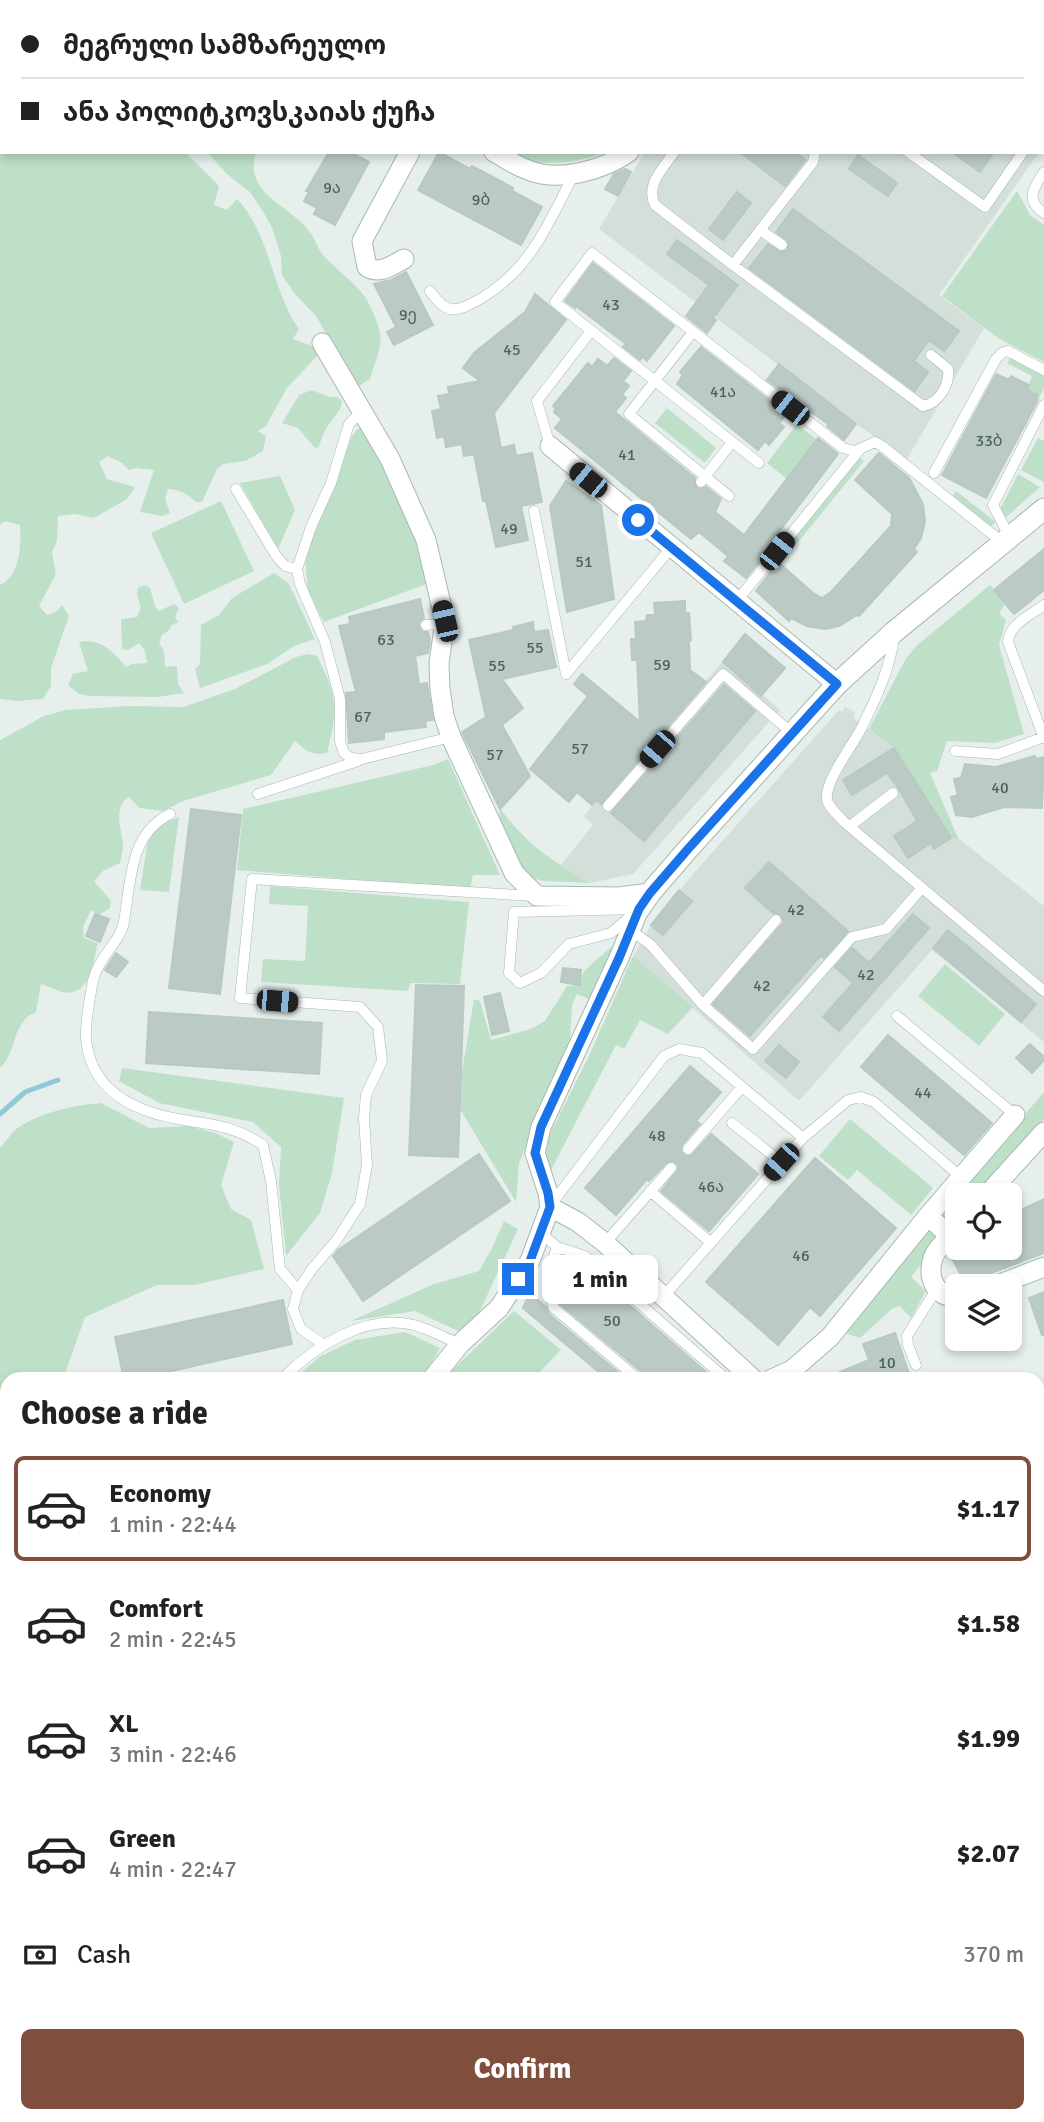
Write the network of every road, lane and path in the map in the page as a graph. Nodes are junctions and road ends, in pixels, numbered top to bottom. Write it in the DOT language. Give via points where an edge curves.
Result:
graph roads {
  1 [pos="409,154"];
  2 [pos="498,154"];
  3 [pos="625,154"];
  4 [pos="673,154"];
  5 [pos="815,154"];
  6 [pos="911,154"];
  7 [pos="1022,154"];
  8 [pos="1044,172"];
  9 [pos="574,174"];
  10 [pos="1044,213"];
  11 [pos="760,230"];
  12 [pos="782,245"];
  13 [pos="404,259"];
  14 [pos="733,265"];
  15 [pos="430,291"];
  16 [pos="592,331"];
  17 [pos="693,332"];
  18 [pos="322,343"];
  19 [pos="931,355"];
  20 [pos="1044,370"];
  21 [pos="654,381"];
  22 [pos="1044,405"];
  23 [pos="362,411"];
  24 [pos="732,442"];
  25 [pos="550,446"];
  26 [pos="862,448"];
  27 [pos="758,463"];
  28 [pos="934,473"];
  29 [pos="703,478"];
  30 [pos="236,489"];
  31 [pos="729,496"];
  32 [pos="1044,509"];
  33 [pos="534,511"];
  34 [pos="1006,539"];
  35 [pos="671,548"];
  36 [pos="297,569"];
  37 [pos="736,601"];
  38 [pos="1044,605"];
  39 [pos="894,632"];
  40 [pos="837,684"];
  41 [pos="792,733"];
  42 [pos="451,737"];
  43 [pos="1044,738"];
  44 [pos="955,751"];
  45 [pos="362,759"];
  46 [pos="893,793"];
  47 [pos="258,794"];
  48 [pos="608,806"];
  49 [pos="170,814"];
  50 [pos="850,826"];
  51 [pos="921,889"];
  52 [pos="537,896"];
  53 [pos="645,901"];
  54 [pos="776,920"];
  55 [pos="630,930"];
  56 [pos="1044,991"];
  57 [pos="703,1005"];
  58 [pos="897,1016"];
  59 [pos="742,1087"];
  60 [pos="1015,1115"];
  61 [pos="732,1123"];
  62 [pos="1044,1132"];
  63 [pos="803,1138"];
  64 [pos="688,1149"];
  65 [pos="781,1162"];
  66 [pos="671,1168"];
  67 [pos="961,1177"];
  68 [pos="998,1183"];
  69 [pos="650,1191"];
  70 [pos="550,1207"];
  71 [pos="928,1216"];
  72 [pos="945,1226"];
  73 [pos="541,1233"];
  74 [pos="710,1242"];
  75 [pos="945,1242"];
  76 [pos="605,1243"];
  77 [pos="557,1247"];
  78 [pos="1044,1267"];
  79 [pos="1022,1276"];
  80 [pos="298,1290"];
  81 [pos="936,1290"];
  82 [pos="945,1294"];
  83 [pos="664,1296"];
  84 [pos="323,1344"];
  85 [pos="460,1344"];
  86 [pos="916,1365"];
  87 [pos="290,1372"];
  88 [pos="438,1372"];
  89 [pos="630,1372"];
  90 [pos="718,1372"];
  91 [pos="740,1372"];
  92 [pos="788,1372"];
  1 -- 13 [label="street" via="362,241 372,271"];
  2 -- 9 [label="street" via="530,171"];
  3 -- 9 [label="street"];
  4 -- 14 [label="lane" via="651,186 650,196 655,205"];
  5 -- 11 [label="lane"];
  6 -- 7 [label="lane" via="985,207"];
  8 -- 10 [label="lane" via="1032,196 1033,204"];
  9 -- 15 [label="lane" via="535,248 494,290 452,310"];
  11 -- 12 [label="lane"];
  11 -- 14 [label="lane"];
  14 -- 19 [label="lane" via="923,406 939,397 949,378 948,369"];
  16 -- 17 [label="lane" via="555,302 592,253"];
  16 -- 21 [label="lane"];
  16 -- 25 [label="lane" via="537,401"];
  17 -- 21 [label="lane"];
  17 -- 26 [label="lane" via="843,447"];
  18 -- 23 [label="street"];
  20 -- 28 [label="lane" via="1008,351 1002,353"];
  21 -- 24 [label="lane"];
  21 -- 29 [label="lane" via="629,414"];
  22 -- 34 [label="lane" via="993,505"];
  23 -- 36 [label="lane" via="349,424"];
  23 -- 42 [label="street" via="390,459 426,540 445,621 435,630 444,716"];
  24 -- 27 [label="lane"];
  24 -- 29 [label="lane"];
  25 -- 35 [label="street"];
  26 -- 34 [label="lane" via="875,442 882,446"];
  26 -- 37 [label="lane"];
  29 -- 31 [label="lane"];
  30 -- 36 [label="lane" via="276,557"];
  32 -- 34 [label="street"];
  33 -- 35 [label="lane" via="566,674"];
  34 -- 39 [label="street"];
  35 -- 37 [label="street"];
  36 -- 45 [label="lane" via="325,642 340,699 344,753"];
  37 -- 40 [label="street"];
  38 -- 43 [label="lane" via="1016,625 1008,642"];
  39 -- 40 [label="street"];
  39 -- 50 [label="lane" via="891,662 829,785 827,800 832,810"];
  40 -- 41 [label="street"];
  41 -- 48 [label="lane" via="723,674"];
  41 -- 53 [label="street"];
  42 -- 45 [label="lane"];
  42 -- 52 [label="street" via="514,873"];
  43 -- 44 [label="lane" via="998,754"];
  45 -- 47 [label="lane"];
  46 -- 50 [label="lane"];
  49 -- 80 [label="lane" via="145,834 137,850 124,924 96,970 86,1038 92,1064 107,1090 151,1114 211,1123 243,1132 263,1145 280,1269"];
  50 -- 51 [label="lane"];
  51 -- 56 [label="lane"];
  51 -- 57 [label="lane" via="886,929 852,937 753,1049"];
  52 -- 53 [label="street"];
  52 -- 80 [label="lane" via="252,880 240,998 360,1007 378,1027 382,1061 366,1095 367,1165 360,1204"];
  53 -- 53 [label="lane" via="514,912 509,973 520,983 541,973 569,944 611,933"];
  53 -- 55 [label="street"];
  54 -- 57 [label="lane"];
  55 -- 57 [label="lane" via="650,944"];
  55 -- 70 [label="street" via="539,1134 535,1153"];
  58 -- 60 [label="lane"];
  59 -- 63 [label="lane"];
  59 -- 64 [label="lane"];
  59 -- 70 [label="lane" via="702,1053 679,1049 664,1056"];
  60 -- 67 [label="street"];
  61 -- 65 [label="lane"];
  62 -- 68 [label="street"];
  63 -- 65 [label="lane"];
  63 -- 67 [label="lane" via="848,1100 861,1097 874,1102"];
  65 -- 74 [label="lane"];
  66 -- 69 [label="lane"];
  67 -- 71 [label="street"];
  69 -- 74 [label="lane"];
  69 -- 76 [label="lane"];
  70 -- 73 [label="street"];
  70 -- 76 [label="street"];
  71 -- 72 [label="street"];
  71 -- 92 [label="street" via="830,1337"];
  73 -- 77 [label="lane"];
  73 -- 85 [label="street" via="530,1261 499,1308"];
  74 -- 83 [label="lane"];
  75 -- 81 [label="street" via="933,1255 930,1278"];
  76 -- 83 [label="street"];
  77 -- 89 [label="lane" via="548,1293 554,1308"];
  77 -- 90 [label="lane" via="585,1256"];
  78 -- 79 [label="street"];
  80 -- 84 [label="lane" via="293,1310 301,1329"];
  81 -- 82 [label="street"];
  81 -- 86 [label="lane" via="908,1336"];
  83 -- 91 [label="street"];
  84 -- 85 [label="lane" via="354,1330 386,1324 414,1325"];
  84 -- 87 [label="lane"];
  85 -- 88 [label="street"];
}
